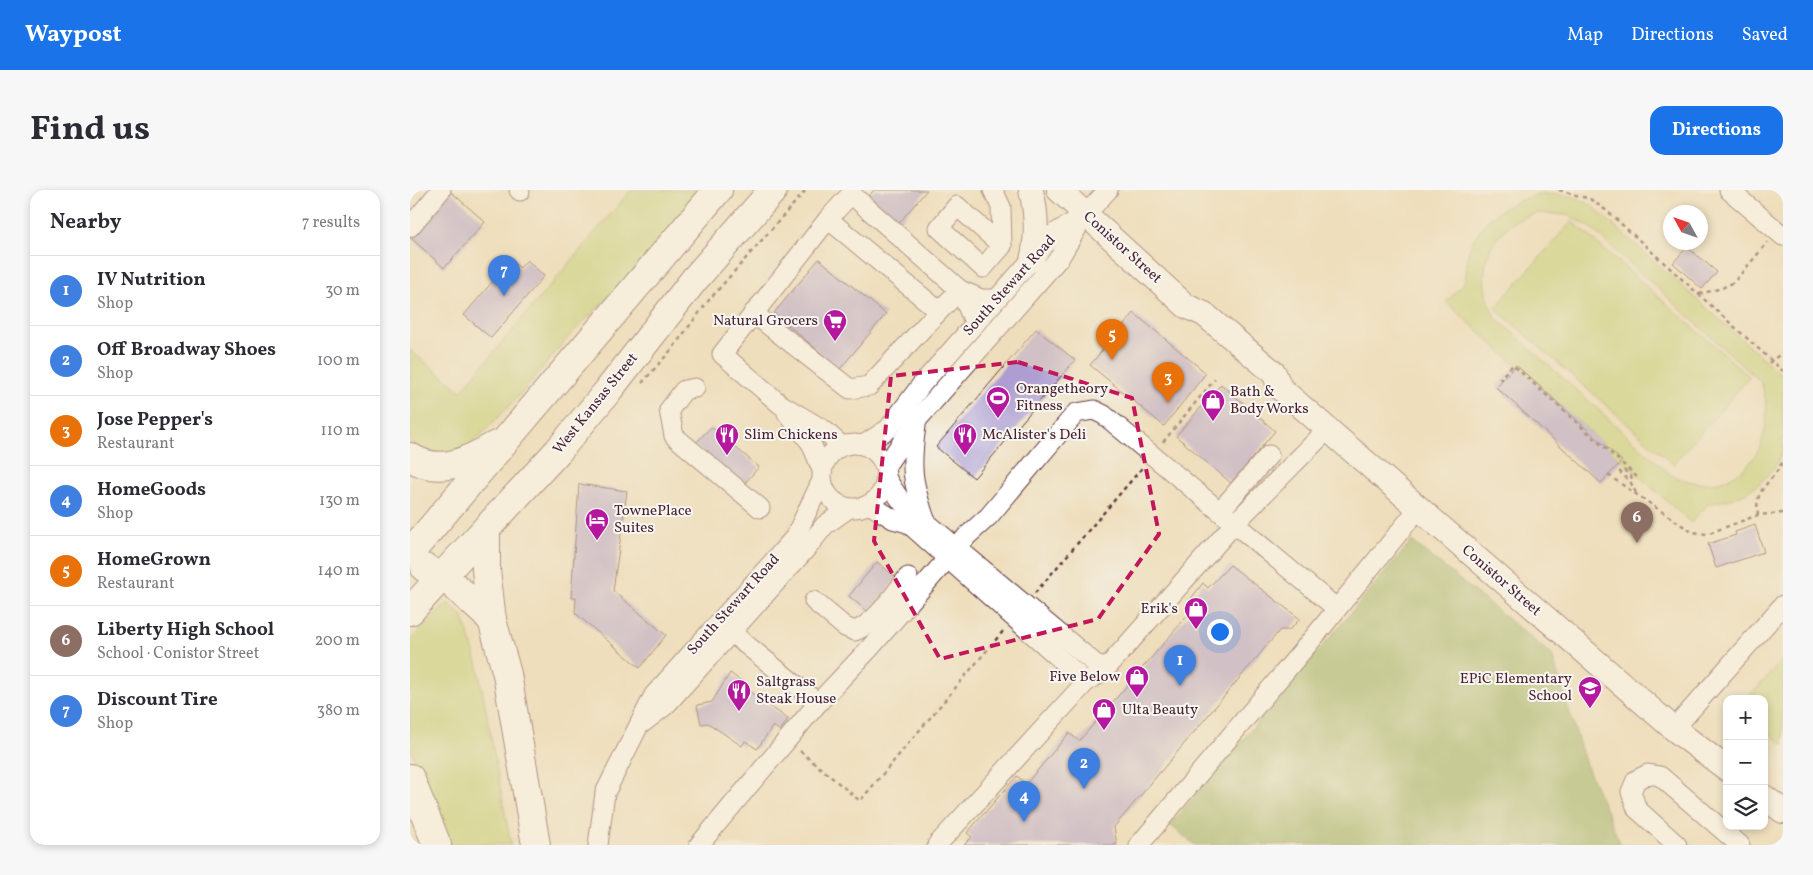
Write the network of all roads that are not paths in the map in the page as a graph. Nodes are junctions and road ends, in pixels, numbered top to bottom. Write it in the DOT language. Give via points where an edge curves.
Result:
graph roads {
  1 [pos="441,190"];
  2 [pos="718,190"];
  3 [pos="773,190"];
  4 [pos="993,190"];
  5 [pos="1031,190"];
  6 [pos="1059,190"];
  7 [pos="1108,190"];
  8 [pos="1729,190"];
  9 [pos="853,192"];
  10 [pos="1085,215"];
  11 [pos="828,219"];
  12 [pos="410,227"];
  13 [pos="1777,238"];
  14 [pos="1002,246"];
  15 [pos="1032,260"];
  16 [pos="983,268"];
  17 [pos="960,290"];
  18 [pos="997,299"];
  19 [pos="938,311"];
  20 [pos="753,313"];
  21 [pos="976,324"];
  22 [pos="695,388"];
  23 [pos="780,404"];
  24 [pos="916,420"];
  25 [pos="1326,430"];
  26 [pos="510,437"];
  27 [pos="863,445"];
  28 [pos="842,446"];
  29 [pos="1269,455"];
  30 [pos="410,457"];
  31 [pos="886,473"];
  32 [pos="822,475"];
  33 [pos="512,502"];
  34 [pos="869,504"];
  35 [pos="760,508"];
  36 [pos="849,508"];
  37 [pos="1418,509"];
  38 [pos="1228,517"];
  39 [pos="439,520"];
  40 [pos="926,522"];
  41 [pos="410,529"];
  42 [pos="486,529"];
  43 [pos="410,553"];
  44 [pos="952,554"];
  45 [pos="410,568"];
  46 [pos="442,576"];
  47 [pos="908,577"];
  48 [pos="814,601"];
  49 [pos="1783,605"];
  50 [pos="1336,608"];
  51 [pos="410,610"];
  52 [pos="1019,611"];
  53 [pos="492,620"];
  54 [pos="725,628"];
  55 [pos="1104,671"];
  56 [pos="1086,682"];
  57 [pos="818,704"];
  58 [pos="1674,729"];
  59 [pos="1723,766"];
  60 [pos="410,778"];
  61 [pos="1768,800"];
  62 [pos="1783,811"];
  63 [pos="437,845"];
  64 [pos="536,845"];
  65 [pos="598,845"];
  66 [pos="699,845"];
  67 [pos="937,845"];
  68 [pos="1139,845"];
  69 [pos="1677,845"];
  70 [pos="1740,845"];
  1 -- 12 [label="street"];
  2 -- 26 [label="highway"];
  3 -- 33 [label="highway, West Kansas Street" via="694,280 607,392"];
  4 -- 14 [label="street" via="1002,207"];
  5 -- 15 [label="main road" via="1037,224"];
  6 -- 10 [label="main road, Conistor Street"];
  7 -- 10 [label="street"];
  8 -- 13 [label="street"];
  9 -- 11 [label="street"];
  9 -- 17 [label="street"];
  10 -- 15 [label="street, South Stewart Road" via="1055,234"];
  10 -- 24 [label="street, South Stewart Road" via="1060,257"];
  10 -- 25 [label="main road, Conistor Street" via="1186,306 1195,326 1263,385 1280,388"];
  11 -- 19 [label="street"];
  11 -- 20 [label="street"];
  14 -- 16 [label="street"];
  14 -- 16 [label="street" via="957,206 939,228"];
  15 -- 18 [label="street, South Stewart Road"];
  16 -- 17 [label="street"];
  17 -- 18 [label="street" via="981,299"];
  17 -- 19 [label="street"];
  17 -- 21 [label="street"];
  18 -- 21 [label="street, South Stewart Road"];
  19 -- 20 [label="street" via="869,386 850,389"];
  20 -- 23 [label="street" via="722,354"];
  21 -- 27 [label="street, South Stewart Road" via="922,384 888,429"];
  22 -- 35 [label="street" via="684,390 669,410 674,436"];
  23 -- 28 [label="street" via="824,430"];
  23 -- 32 [label="street" via="811,443"];
  24 -- 31 [label="street, South Stewart Road"];
  24 -- 40 [label="street" via="911,460 915,490"];
  25 -- 37 [label="main road, Conistor Street"];
  25 -- 38 [label="street"];
  26 -- 30 [label="highway" via="468,461 451,466 419,463"];
  26 -- 39 [label="highway"];
  27 -- 28 [label="street"];
  27 -- 31 [label="street" via="880,458"];
  28 -- 32 [label="street" via="826,460"];
  29 -- 38 [label="street"];
  31 -- 34 [label="street" via="877,498"];
  31 -- 40 [label="street" via="898,498 913,515"];
  32 -- 36 [label="street" via="830,499"];
  32 -- 54 [label="street, South Stewart Road" via="795,537"];
  33 -- 39 [label="highway"];
  33 -- 42 [label="highway, West Kansas Street"];
  34 -- 36 [label="street"];
  34 -- 44 [label="street" via="893,519 908,523"];
  36 -- 54 [label="street, South Stewart Road" via="825,525"];
  37 -- 50 [label="street"];
  37 -- 58 [label="main road, Conistor Street"];
  38 -- 44 [label="street" via="1094,410 1076,413 989,516"];
  38 -- 50 [label="street"];
  38 -- 55 [label="street"];
  39 -- 41 [label="highway"];
  39 -- 43 [label="highway"];
  40 -- 44 [label="street"];
  42 -- 46 [label="highway, West Kansas Street"];
  42 -- 53 [label="highway" via="486,570"];
  44 -- 52 [label="street"];
  44 -- 57 [label="street"];
  45 -- 46 [label="highway" via="426,569"];
  46 -- 51 [label="highway, West Kansas Street"];
  46 -- 53 [label="highway"];
  47 -- 48 [label="street" via="876,616 854,631"];
  49 -- 58 [label="street"];
  50 -- 68 [label="street"];
  52 -- 55 [label="street"];
  52 -- 56 [label="street"];
  53 -- 64 [label="highway" via="507,674"];
  54 -- 57 [label="street"];
  54 -- 65 [label="street, South Stewart Road" via="666,705 639,726 605,793"];
  55 -- 56 [label="street"];
  56 -- 67 [label="street"];
  57 -- 66 [label="street"];
  58 -- 59 [label="main road, Conistor Street"];
  60 -- 63 [label="highway"];
  61 -- 62 [label="main road"];
  69 -- 70 [label="street" via="1636,809 1631,792 1636,780 1648,774 1660,776"];
}
